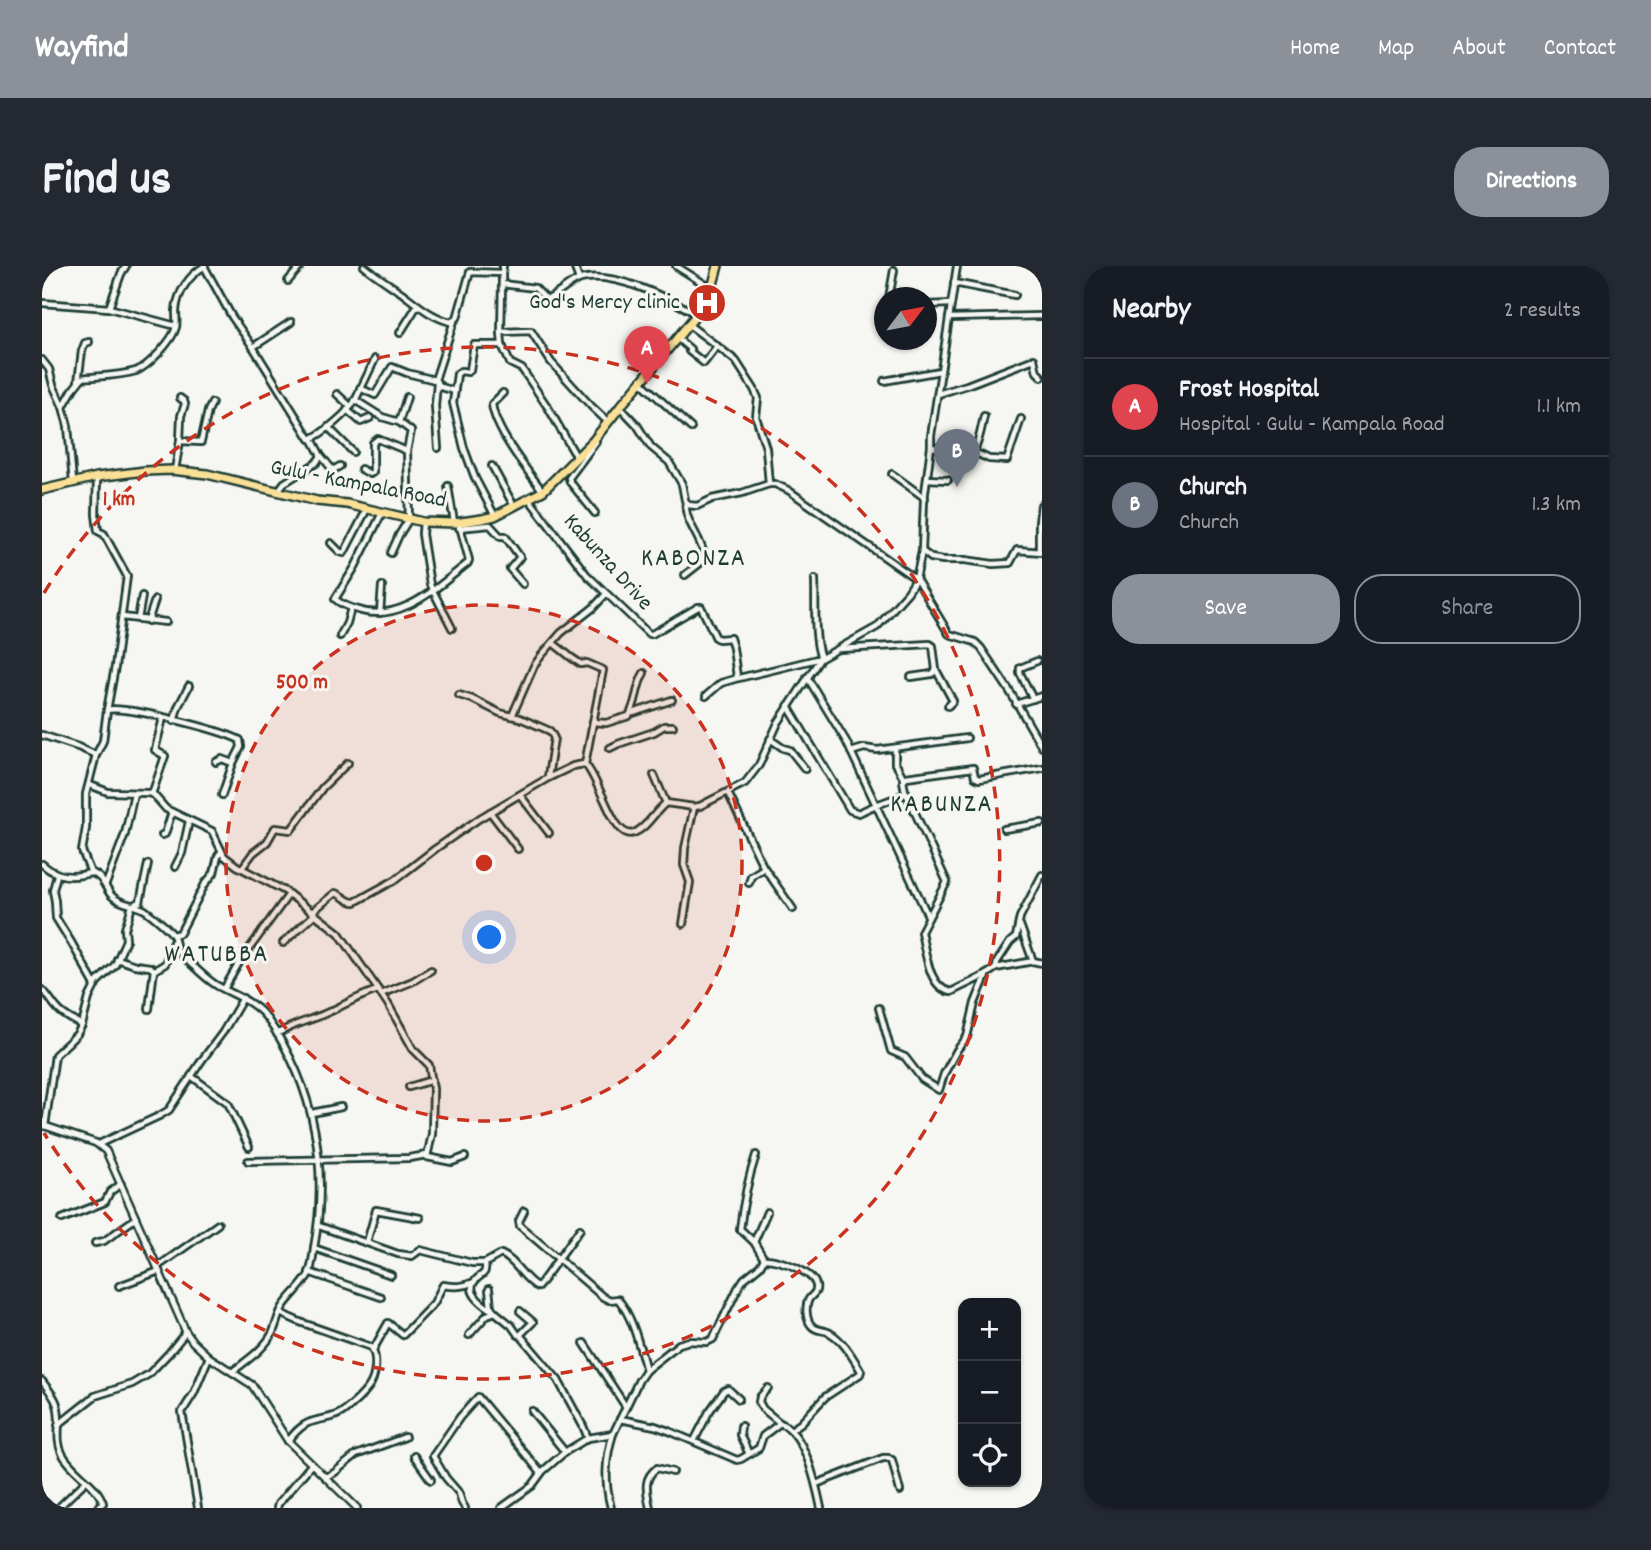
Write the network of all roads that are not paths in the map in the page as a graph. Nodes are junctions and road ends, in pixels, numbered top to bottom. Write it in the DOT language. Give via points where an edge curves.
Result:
graph roads {
  1 [pos="126,266"];
  2 [pos="204,266"];
  3 [pos="301,266"];
  4 [pos="364,266"];
  5 [pos="503,266"];
  6 [pos="574,266"];
  7 [pos="676,266"];
  8 [pos="719,266"];
  9 [pos="957,266"];
  10 [pos="894,270"];
  11 [pos="502,273"];
  12 [pos="579,279"];
  13 [pos="288,281"];
  14 [pos="954,283"];
  15 [pos="502,284"];
  16 [pos="891,287"];
  17 [pos="712,288"];
  18 [pos="1015,295"];
  19 [pos="42,303"];
  20 [pos="951,304"];
  21 [pos="937,305"];
  22 [pos="417,306"];
  23 [pos="109,308"];
  24 [pos="697,314"];
  25 [pos="1042,316"];
  26 [pos="949,318"];
  27 [pos="454,321"];
  28 [pos="291,322"];
  29 [pos="689,325"];
  30 [pos="176,326"];
  31 [pos="501,332"];
  32 [pos="400,333"];
  33 [pos="677,338"];
  34 [pos="89,342"];
  35 [pos="502,345"];
  36 [pos="717,346"];
  37 [pos="253,347"];
  38 [pos="375,359"];
  39 [pos="42,360"];
  40 [pos="940,371"];
  41 [pos="1042,377"];
  42 [pos="643,379"];
  43 [pos="436,381"];
  44 [pos="884,381"];
  45 [pos="78,383"];
  46 [pos="360,388"];
  47 [pos="455,391"];
  48 [pos="503,393"];
  49 [pos="337,394"];
  50 [pos="938,394"];
  51 [pos="407,397"];
  52 [pos="180,398"];
  53 [pos="355,400"];
  54 [pos="212,403"];
  55 [pos="63,407"];
  56 [pos="620,407"];
  57 [pos="349,408"];
  58 [pos="984,416"];
  59 [pos="370,418"];
  60 [pos="1021,419"];
  61 [pos="399,422"];
  62 [pos="607,424"];
  63 [pos="328,427"];
  64 [pos="691,428"];
  65 [pos="312,439"];
  66 [pos="180,441"];
  67 [pos="931,447"];
  68 [pos="438,449"];
  69 [pos="407,451"];
  70 [pos="353,452"];
  71 [pos="974,452"];
  72 [pos="321,456"];
  73 [pos="578,458"];
  74 [pos="340,466"];
  75 [pos="492,466"];
  76 [pos="361,469"];
  77 [pos="175,470"];
  78 [pos="892,474"];
  79 [pos="97,477"];
  80 [pos="927,479"];
  81 [pos="948,480"];
  82 [pos="73,482"];
  83 [pos="769,484"];
  84 [pos="448,486"];
  85 [pos="42,490"];
  86 [pos="278,491"];
  87 [pos="543,491"];
  88 [pos="925,498"];
  89 [pos="529,499"];
  90 [pos="686,502"];
  91 [pos="1041,505"];
  92 [pos="514,507"];
  93 [pos="367,509"];
  94 [pos="382,513"];
  95 [pos="595,513"];
  96 [pos="495,516"];
  97 [pos="409,519"];
  98 [pos="423,522"];
  99 [pos="1040,522"];
  100 [pos="457,524"];
  101 [pos="331,543"];
  102 [pos="1041,549"];
  103 [pos="922,551"];
  104 [pos="391,553"];
  105 [pos="685,575"];
  106 [pos="815,579"];
  107 [pos="916,579"];
  108 [pos="523,584"];
  109 [pos="382,586"];
  110 [pos="432,590"];
  111 [pos="606,594"];
  112 [pos="142,596"];
  113 [pos="155,600"];
  114 [pos="351,608"];
  115 [pos="380,612"];
  116 [pos="122,617"];
  117 [pos="138,620"];
  118 [pos="149,621"];
  119 [pos="166,622"];
  120 [pos="452,628"];
  121 [pos="340,636"];
  122 [pos="553,643"];
  123 [pos="838,649"];
  124 [pos="821,657"];
  125 [pos="1037,661"];
  126 [pos="936,670"];
  127 [pos="644,673"];
  128 [pos="807,677"];
  129 [pos="911,677"];
  130 [pos="739,678"];
  131 [pos="190,686"];
  132 [pos="459,695"];
  133 [pos="706,696"];
  134 [pos="1042,696"];
  135 [pos="1033,699"];
  136 [pos="672,700"];
  137 [pos="1016,704"];
  138 [pos="788,706"];
  139 [pos="948,706"];
  140 [pos="107,710"];
  141 [pos="632,713"];
  142 [pos="512,716"];
  143 [pos="163,718"];
  144 [pos="174,721"];
  145 [pos="593,722"];
  146 [pos="673,726"];
  147 [pos="42,735"];
  148 [pos="967,738"];
  149 [pos="770,739"];
  150 [pos="1042,747"];
  151 [pos="610,748"];
  152 [pos="895,748"];
  153 [pos="851,752"];
  154 [pos="96,755"];
  155 [pos="216,762"];
  156 [pos="233,763"];
  157 [pos="348,763"];
  158 [pos="585,764"];
  159 [pos="1042,768"];
  160 [pos="805,769"];
  161 [pos="654,775"];
  162 [pos="548,778"];
  163 [pos="904,779"];
  164 [pos="90,785"];
  165 [pos="134,793"];
  166 [pos="728,793"];
  167 [pos="907,793"];
  168 [pos="152,794"];
  169 [pos="222,795"];
  170 [pos="520,795"];
  171 [pos="666,803"];
  172 [pos="877,803"];
  173 [pos="694,807"];
  174 [pos="172,812"];
  175 [pos="490,812"];
  176 [pos="189,821"];
  177 [pos="1042,823"];
  178 [pos="1004,829"];
  179 [pos="549,834"];
  180 [pos="162,835"];
  181 [pos="518,849"];
  182 [pos="221,852"];
  183 [pos="42,864"];
  184 [pos="148,864"];
  185 [pos="175,867"];
  186 [pos="764,868"];
  187 [pos="242,869"];
  188 [pos="91,873"];
  189 [pos="58,875"];
  190 [pos="1042,875"];
  191 [pos="749,883"];
  192 [pos="106,884"];
  193 [pos="289,894"];
  194 [pos="132,906"];
  195 [pos="793,909"];
  196 [pos="313,913"];
  197 [pos="928,916"];
  198 [pos="1020,917"];
  199 [pos="683,924"];
  200 [pos="174,937"];
  201 [pos="283,943"];
  202 [pos="117,959"];
  203 [pos="1033,961"];
  204 [pos="1042,963"];
  205 [pos="996,968"];
  206 [pos="155,970"];
  207 [pos="431,970"];
  208 [pos="986,976"];
  209 [pos="95,986"];
  210 [pos="224,989"];
  211 [pos="42,990"];
  212 [pos="379,992"];
  213 [pos="243,998"];
  214 [pos="879,1008"];
  215 [pos="149,1009"];
  216 [pos="82,1025"];
  217 [pos="276,1034"];
  218 [pos="191,1076"];
  219 [pos="432,1080"];
  220 [pos="409,1087"];
  221 [pos="341,1107"];
  222 [pos="312,1113"];
  223 [pos="44,1126"];
  224 [pos="99,1144"];
  225 [pos="249,1146"];
  226 [pos="756,1155"];
  227 [pos="427,1156"];
  228 [pos="465,1157"];
  229 [pos="248,1161"];
  230 [pos="121,1184"];
  231 [pos="524,1211"];
  232 [pos="767,1212"];
  233 [pos="420,1218"];
  234 [pos="62,1219"];
  235 [pos="136,1219"];
  236 [pos="218,1224"];
  237 [pos="319,1226"];
  238 [pos="580,1228"];
  239 [pos="367,1242"];
  240 [pos="754,1242"];
  241 [pos="95,1243"];
  242 [pos="314,1248"];
  243 [pos="764,1259"];
  244 [pos="558,1260"];
  245 [pos="485,1263"];
  246 [pos="158,1269"];
  247 [pos="309,1272"];
  248 [pos="391,1275"];
  249 [pos="474,1282"];
  250 [pos="119,1286"];
  251 [pos="489,1289"];
  252 [pos="381,1297"];
  253 [pos="520,1311"];
  254 [pos="495,1312"];
  255 [pos="280,1313"];
  256 [pos="186,1332"];
  257 [pos="469,1335"];
  258 [pos="520,1335"];
  259 [pos="584,1343"];
  260 [pos="373,1350"];
  261 [pos="209,1357"];
  262 [pos="646,1370"];
  263 [pos="232,1372"];
  264 [pos="42,1381"];
  265 [pos="768,1388"];
  266 [pos="739,1399"];
  267 [pos="626,1407"];
  268 [pos="491,1410"];
  269 [pos="532,1411"];
  270 [pos="620,1419"];
  271 [pos="780,1423"];
  272 [pos="58,1425"];
  273 [pos="741,1426"];
  274 [pos="791,1430"];
  275 [pos="613,1434"];
  276 [pos="405,1437"];
  277 [pos="588,1438"];
  278 [pos="510,1439"];
  279 [pos="288,1441"];
  280 [pos="694,1441"];
  281 [pos="565,1452"];
  282 [pos="749,1454"];
  283 [pos="414,1456"];
  284 [pos="310,1465"];
  285 [pos="673,1472"];
  286 [pos="541,1473"];
  287 [pos="324,1478"];
  288 [pos="431,1480"];
  289 [pos="86,1481"];
  290 [pos="816,1484"];
  291 [pos="900,1491"];
  292 [pos="42,1501"];
  293 [pos="354,1505"];
  294 [pos="50,1508"];
  295 [pos="58,1508"];
  296 [pos="97,1508"];
  297 [pos="198,1508"];
  298 [pos="277,1508"];
  299 [pos="346,1508"];
  300 [pos="465,1508"];
  301 [pos="501,1508"];
  302 [pos="611,1508"];
  303 [pos="650,1508"];
  304 [pos="821,1508"];
  1 -- 23 [label="street"];
  2 -- 30 [label="street" via="189,279 179,297"];
  2 -- 37 [label="street"];
  3 -- 13 [label="street"];
  4 -- 22 [label="street"];
  5 -- 11 [label="street"];
  6 -- 12 [label="street"];
  7 -- 17 [label="street"];
  8 -- 17 [label="main road, Gulu - Kampala Road"];
  9 -- 14 [label="street"];
  10 -- 16 [label="street"];
  11 -- 15 [label="street"];
  11 -- 27 [label="street" via="470,272"];
  12 -- 15 [label="street" via="548,299 535,288"];
  12 -- 24 [label="street" via="610,278"];
  14 -- 18 [label="street"];
  14 -- 20 [label="street"];
  15 -- 31 [label="street"];
  17 -- 24 [label="main road, Gulu - Kampala Road"];
  19 -- 23 [label="street"];
  20 -- 21 [label="street"];
  20 -- 26 [label="street"];
  22 -- 27 [label="street"];
  22 -- 32 [label="street"];
  23 -- 30 [label="street"];
  24 -- 29 [label="main road, Gulu - Kampala Road"];
  25 -- 26 [label="street"];
  26 -- 40 [label="street"];
  27 -- 43 [label="street"];
  28 -- 37 [label="street"];
  29 -- 33 [label="main road, Gulu - Kampala Road"];
  29 -- 36 [label="street"];
  30 -- 45 [label="street" via="170,340 140,369 82,378"];
  31 -- 35 [label="street"];
  31 -- 62 [label="street" via="530,330 551,362"];
  33 -- 36 [label="street" via="704,363"];
  33 -- 42 [label="main road, Gulu - Kampala Road"];
  34 -- 45 [label="street" via="83,347"];
  35 -- 47 [label="street" via="474,345 470,370 458,372"];
  35 -- 73 [label="street"];
  36 -- 83 [label="street" via="736,361 758,398 756,417 766,448"];
  37 -- 65 [label="street"];
  38 -- 46 [label="street"];
  39 -- 55 [label="street"];
  40 -- 44 [label="street"];
  40 -- 50 [label="street"];
  41 -- 50 [label="street" via="1034,359"];
  42 -- 56 [label="main road, Gulu - Kampala Road"];
  42 -- 64 [label="street"];
  43 -- 46 [label="street" via="392,367 375,396"];
  43 -- 47 [label="street"];
  43 -- 68 [label="street"];
  45 -- 55 [label="street"];
  46 -- 53 [label="street"];
  47 -- 96 [label="street" via="453,403 466,458"];
  48 -- 87 [label="street" via="492,404 496,422"];
  49 -- 57 [label="street"];
  50 -- 67 [label="street"];
  51 -- 61 [label="street"];
  52 -- 66 [label="street" via="185,404"];
  53 -- 57 [label="street"];
  53 -- 61 [label="street"];
  54 -- 66 [label="street" via="201,442"];
  55 -- 82 [label="street"];
  56 -- 62 [label="main road, Gulu - Kampala Road"];
  56 -- 90 [label="street" via="669,462"];
  57 -- 59 [label="street" via="360,422"];
  57 -- 63 [label="street"];
  58 -- 71 [label="street"];
  60 -- 71 [label="street" via="1007,460"];
  61 -- 69 [label="street" via="411,431"];
  62 -- 73 [label="main road, Gulu - Kampala Road"];
  62 -- 95 [label="street" via="569,478"];
  63 -- 65 [label="street"];
  63 -- 70 [label="street"];
  65 -- 72 [label="street"];
  66 -- 77 [label="street"];
  67 -- 71 [label="street"];
  67 -- 80 [label="street"];
  69 -- 76 [label="street" via="378,439 373,443 373,472"];
  69 -- 97 [label="street"];
  72 -- 74 [label="street" via="332,469"];
  72 -- 86 [label="street"];
  73 -- 87 [label="main road, Gulu - Kampala Road"];
  75 -- 92 [label="street"];
  77 -- 79 [label="main road, Gulu - Kampala Road"];
  77 -- 86 [label="main road, Gulu - Kampala Road"];
  78 -- 88 [label="street"];
  79 -- 82 [label="main road, Gulu - Kampala Road"];
  79 -- 116 [label="street" via="99,531 127,576"];
  80 -- 81 [label="street"];
  80 -- 88 [label="street"];
  82 -- 85 [label="main road, Gulu - Kampala Road"];
  83 -- 90 [label="street" via="697,506"];
  83 -- 107 [label="street" via="788,490"];
  84 -- 100 [label="street"];
  86 -- 93 [label="main road, Gulu - Kampala Road"];
  87 -- 89 [label="main road, Gulu - Kampala Road"];
  88 -- 103 [label="street"];
  89 -- 92 [label="main road, Gulu - Kampala Road"];
  89 -- 111 [label="street, Kabunza Drive"];
  90 -- 105 [label="street" via="704,556"];
  91 -- 99 [label="street"];
  92 -- 96 [label="main road, Gulu - Kampala Road"];
  93 -- 94 [label="main road, Gulu - Kampala Road"];
  93 -- 101 [label="street" via="344,553"];
  94 -- 97 [label="main road, Gulu - Kampala Road"];
  94 -- 114 [label="street" via="336,598"];
  96 -- 100 [label="main road, Gulu - Kampala Road"];
  97 -- 98 [label="main road, Gulu - Kampala Road"];
  97 -- 104 [label="street"];
  98 -- 100 [label="main road, Gulu - Kampala Road"];
  98 -- 110 [label="street"];
  99 -- 102 [label="street"];
  100 -- 108 [label="street" via="490,525 505,536 520,557 510,569"];
  100 -- 110 [label="street" via="469,562"];
  102 -- 103 [label="street" via="1017,550 1010,563 993,564 943,561"];
  103 -- 107 [label="street"];
  106 -- 124 [label="street"];
  107 -- 123 [label="street" via="877,627"];
  107 -- 137 [label="street" via="949,634 981,648"];
  109 -- 115 [label="street"];
  110 -- 115 [label="street" via="395,611"];
  110 -- 120 [label="street"];
  111 -- 122 [label="street"];
  111 -- 130 [label="street, Kabunza Drive" via="649,634 701,607 716,638 731,641"];
  112 -- 117 [label="street"];
  113 -- 118 [label="street"];
  114 -- 115 [label="street"];
  114 -- 121 [label="street"];
  116 -- 117 [label="street"];
  116 -- 140 [label="street"];
  117 -- 118 [label="street"];
  118 -- 119 [label="street"];
  122 -- 142 [label="street" via="534,666"];
  122 -- 145 [label="street" via="582,664 603,670"];
  123 -- 124 [label="street"];
  123 -- 126 [label="street" via="930,644"];
  124 -- 128 [label="street"];
  124 -- 130 [label="street"];
  125 -- 135 [label="street" via="1020,667"];
  126 -- 129 [label="street"];
  126 -- 139 [label="street" via="953,701"];
  127 -- 141 [label="street"];
  128 -- 138 [label="street"];
  128 -- 153 [label="street"];
  130 -- 133 [label="street" via="721,683"];
  131 -- 144 [label="street"];
  132 -- 142 [label="street"];
  134 -- 135 [label="street"];
  135 -- 137 [label="street"];
  136 -- 141 [label="street"];
  137 -- 150 [label="street"];
  138 -- 149 [label="street"];
  138 -- 172 [label="street" via="850,810 859,813"];
  140 -- 143 [label="street"];
  140 -- 154 [label="street"];
  141 -- 145 [label="street" via="606,723"];
  142 -- 162 [label="street" via="554,735"];
  143 -- 144 [label="street"];
  143 -- 168 [label="street" via="155,750 165,756"];
  144 -- 156 [label="street" via="240,740"];
  145 -- 158 [label="street"];
  146 -- 151 [label="street"];
  147 -- 154 [label="street"];
  148 -- 152 [label="street"];
  149 -- 160 [label="street" via="790,750"];
  149 -- 166 [label="street" via="751,777"];
  152 -- 153 [label="street"];
  152 -- 163 [label="street" via="895,764"];
  153 -- 172 [label="street"];
  154 -- 164 [label="street"];
  155 -- 156 [label="street"];
  156 -- 169 [label="street"];
  157 -- 187 [label="street" via="291,830 275,828"];
  158 -- 162 [label="street"];
  158 -- 171 [label="street" via="626,833 636,832"];
  159 -- 163 [label="street" via="979,779 972,768"];
  161 -- 171 [label="street"];
  162 -- 170 [label="street"];
  163 -- 167 [label="street"];
  164 -- 165 [label="street" via="108,792"];
  164 -- 188 [label="street" via="82,851"];
  165 -- 168 [label="street"];
  165 -- 192 [label="street"];
  166 -- 173 [label="street"];
  166 -- 186 [label="street"];
  167 -- 172 [label="street"];
  167 -- 197 [label="street" via="947,881"];
  168 -- 174 [label="street"];
  170 -- 175 [label="street"];
  170 -- 179 [label="street"];
  171 -- 173 [label="street"];
  172 -- 197 [label="street"];
  173 -- 199 [label="street" via="685,848 690,882"];
  174 -- 176 [label="street"];
  174 -- 180 [label="street"];
  175 -- 181 [label="street"];
  175 -- 196 [label="street" via="395,880 355,902 334,894"];
  176 -- 182 [label="street" via="212,831"];
  176 -- 185 [label="street"];
  177 -- 178 [label="street"];
  182 -- 187 [label="street"];
  182 -- 200 [label="street" via="214,873"];
  183 -- 189 [label="street"];
  184 -- 194 [label="street" via="140,902"];
  186 -- 191 [label="street" via="751,876"];
  186 -- 195 [label="street"];
  187 -- 193 [label="street"];
  188 -- 189 [label="street"];
  188 -- 192 [label="street"];
  189 -- 209 [label="street" via="53,890 56,918"];
  190 -- 198 [label="street"];
  192 -- 194 [label="street" via="111,895"];
  193 -- 196 [label="street"];
  193 -- 210 [label="street"];
  194 -- 200 [label="street" via="146,911"];
  194 -- 202 [label="street"];
  196 -- 201 [label="street"];
  196 -- 212 [label="street" via="339,933"];
  197 -- 208 [label="street" via="921,932 937,986 951,992"];
  198 -- 203 [label="street"];
  198 -- 205 [label="street" via="1016,937"];
  200 -- 206 [label="street" via="165,964"];
  200 -- 210 [label="street" via="177,951"];
  202 -- 206 [label="street"];
  202 -- 209 [label="street"];
  203 -- 204 [label="street"];
  203 -- 205 [label="street"];
  205 -- 208 [label="street"];
  206 -- 215 [label="street"];
  207 -- 212 [label="street"];
  208 -- 214 [label="street" via="967,1037 939,1090 922,1079 905,1057 891,1051"];
  209 -- 216 [label="street"];
  210 -- 213 [label="street"];
  211 -- 216 [label="street" via="59,1011"];
  212 -- 217 [label="street"];
  212 -- 219 [label="street" via="413,1049 429,1065"];
  213 -- 217 [label="street" via="258,1007"];
  213 -- 218 [label="street"];
  216 -- 223 [label="street" via="55,1055"];
  217 -- 222 [label="street"];
  218 -- 224 [label="street" via="166,1112"];
  218 -- 225 [label="street" via="229,1104"];
  219 -- 220 [label="street"];
  219 -- 227 [label="street" via="432,1134"];
  221 -- 222 [label="street"];
  222 -- 237 [label="street" via="319,1160"];
  223 -- 224 [label="street"];
  224 -- 230 [label="street"];
  226 -- 240 [label="street" via="740,1229"];
  227 -- 228 [label="street" via="452,1162"];
  227 -- 229 [label="street"];
  230 -- 234 [label="street" via="106,1201"];
  230 -- 235 [label="street"];
  231 -- 244 [label="street" via="520,1226"];
  232 -- 240 [label="street"];
  233 -- 239 [label="street" via="376,1210"];
  235 -- 241 [label="street"];
  235 -- 246 [label="street"];
  236 -- 246 [label="street"];
  237 -- 239 [label="street"];
  237 -- 242 [label="street"];
  238 -- 244 [label="street"];
  239 -- 245 [label="street" via="398,1254 412,1256 420,1250"];
  240 -- 243 [label="street"];
  242 -- 247 [label="street"];
  242 -- 248 [label="street"];
  243 -- 262 [label="street" via="738,1288 713,1339 679,1344"];
  243 -- 274 [label="street" via="795,1267 813,1281 816,1291 807,1304 808,1320 818,1331 838,1340 861,1371"];
  244 -- 245 [label="street" via="538,1287 506,1256 497,1255"];
  244 -- 262 [label="street" via="603,1297 618,1299 634,1329"];
  245 -- 249 [label="street" via="484,1273"];
  246 -- 250 [label="street"];
  246 -- 256 [label="street"];
  247 -- 252 [label="street"];
  247 -- 255 [label="street"];
  249 -- 254 [label="street" via="473,1295"];
  249 -- 260 [label="street" via="443,1285 434,1303 403,1335 388,1323"];
  251 -- 254 [label="street"];
  253 -- 258 [label="street" via="533,1322"];
  254 -- 257 [label="street"];
  254 -- 258 [label="street"];
  255 -- 260 [label="street"];
  255 -- 263 [label="street" via="256,1355"];
  256 -- 261 [label="street"];
  256 -- 272 [label="street" via="149,1374 95,1396"];
  258 -- 277 [label="street" via="558,1380"];
  259 -- 267 [label="street"];
  260 -- 279 [label="street" via="369,1387 342,1412 300,1427"];
  261 -- 263 [label="street"];
  261 -- 297 [label="street" via="182,1412"];
  262 -- 267 [label="street"];
  263 -- 279 [label="street" via="252,1385"];
  264 -- 272 [label="street" via="58,1406"];
  265 -- 271 [label="street" via="759,1402"];
  266 -- 280 [label="street" via="730,1390 724,1391"];
  267 -- 270 [label="street"];
  268 -- 278 [label="street"];
  269 -- 281 [label="street"];
  270 -- 275 [label="street"];
  270 -- 280 [label="street"];
  271 -- 274 [label="street"];
  271 -- 282 [label="street" via="763,1436 760,1448"];
  272 -- 289 [label="street" via="61,1452"];
  273 -- 282 [label="street"];
  274 -- 290 [label="street" via="810,1461"];
  275 -- 277 [label="street"];
  275 -- 302 [label="street" via="605,1466"];
  276 -- 287 [label="street" via="356,1455"];
  277 -- 281 [label="street"];
  279 -- 284 [label="street"];
  280 -- 282 [label="street" via="737,1460"];
  281 -- 286 [label="street"];
  283 -- 288 [label="street"];
  284 -- 287 [label="street"];
  284 -- 298 [label="street"];
  285 -- 303 [label="street" via="657,1468 649,1473 645,1486"];
  286 -- 300 [label="street" via="478,1397 433,1456"];
  286 -- 301 [label="street" via="532,1486"];
  287 -- 293 [label="street"];
  289 -- 295 [label="street"];
  289 -- 296 [label="street" via="103,1501"];
  290 -- 291 [label="street" via="889,1458"];
  290 -- 304 [label="street"];
  292 -- 294 [label="street"];
  293 -- 299 [label="street"];
}
